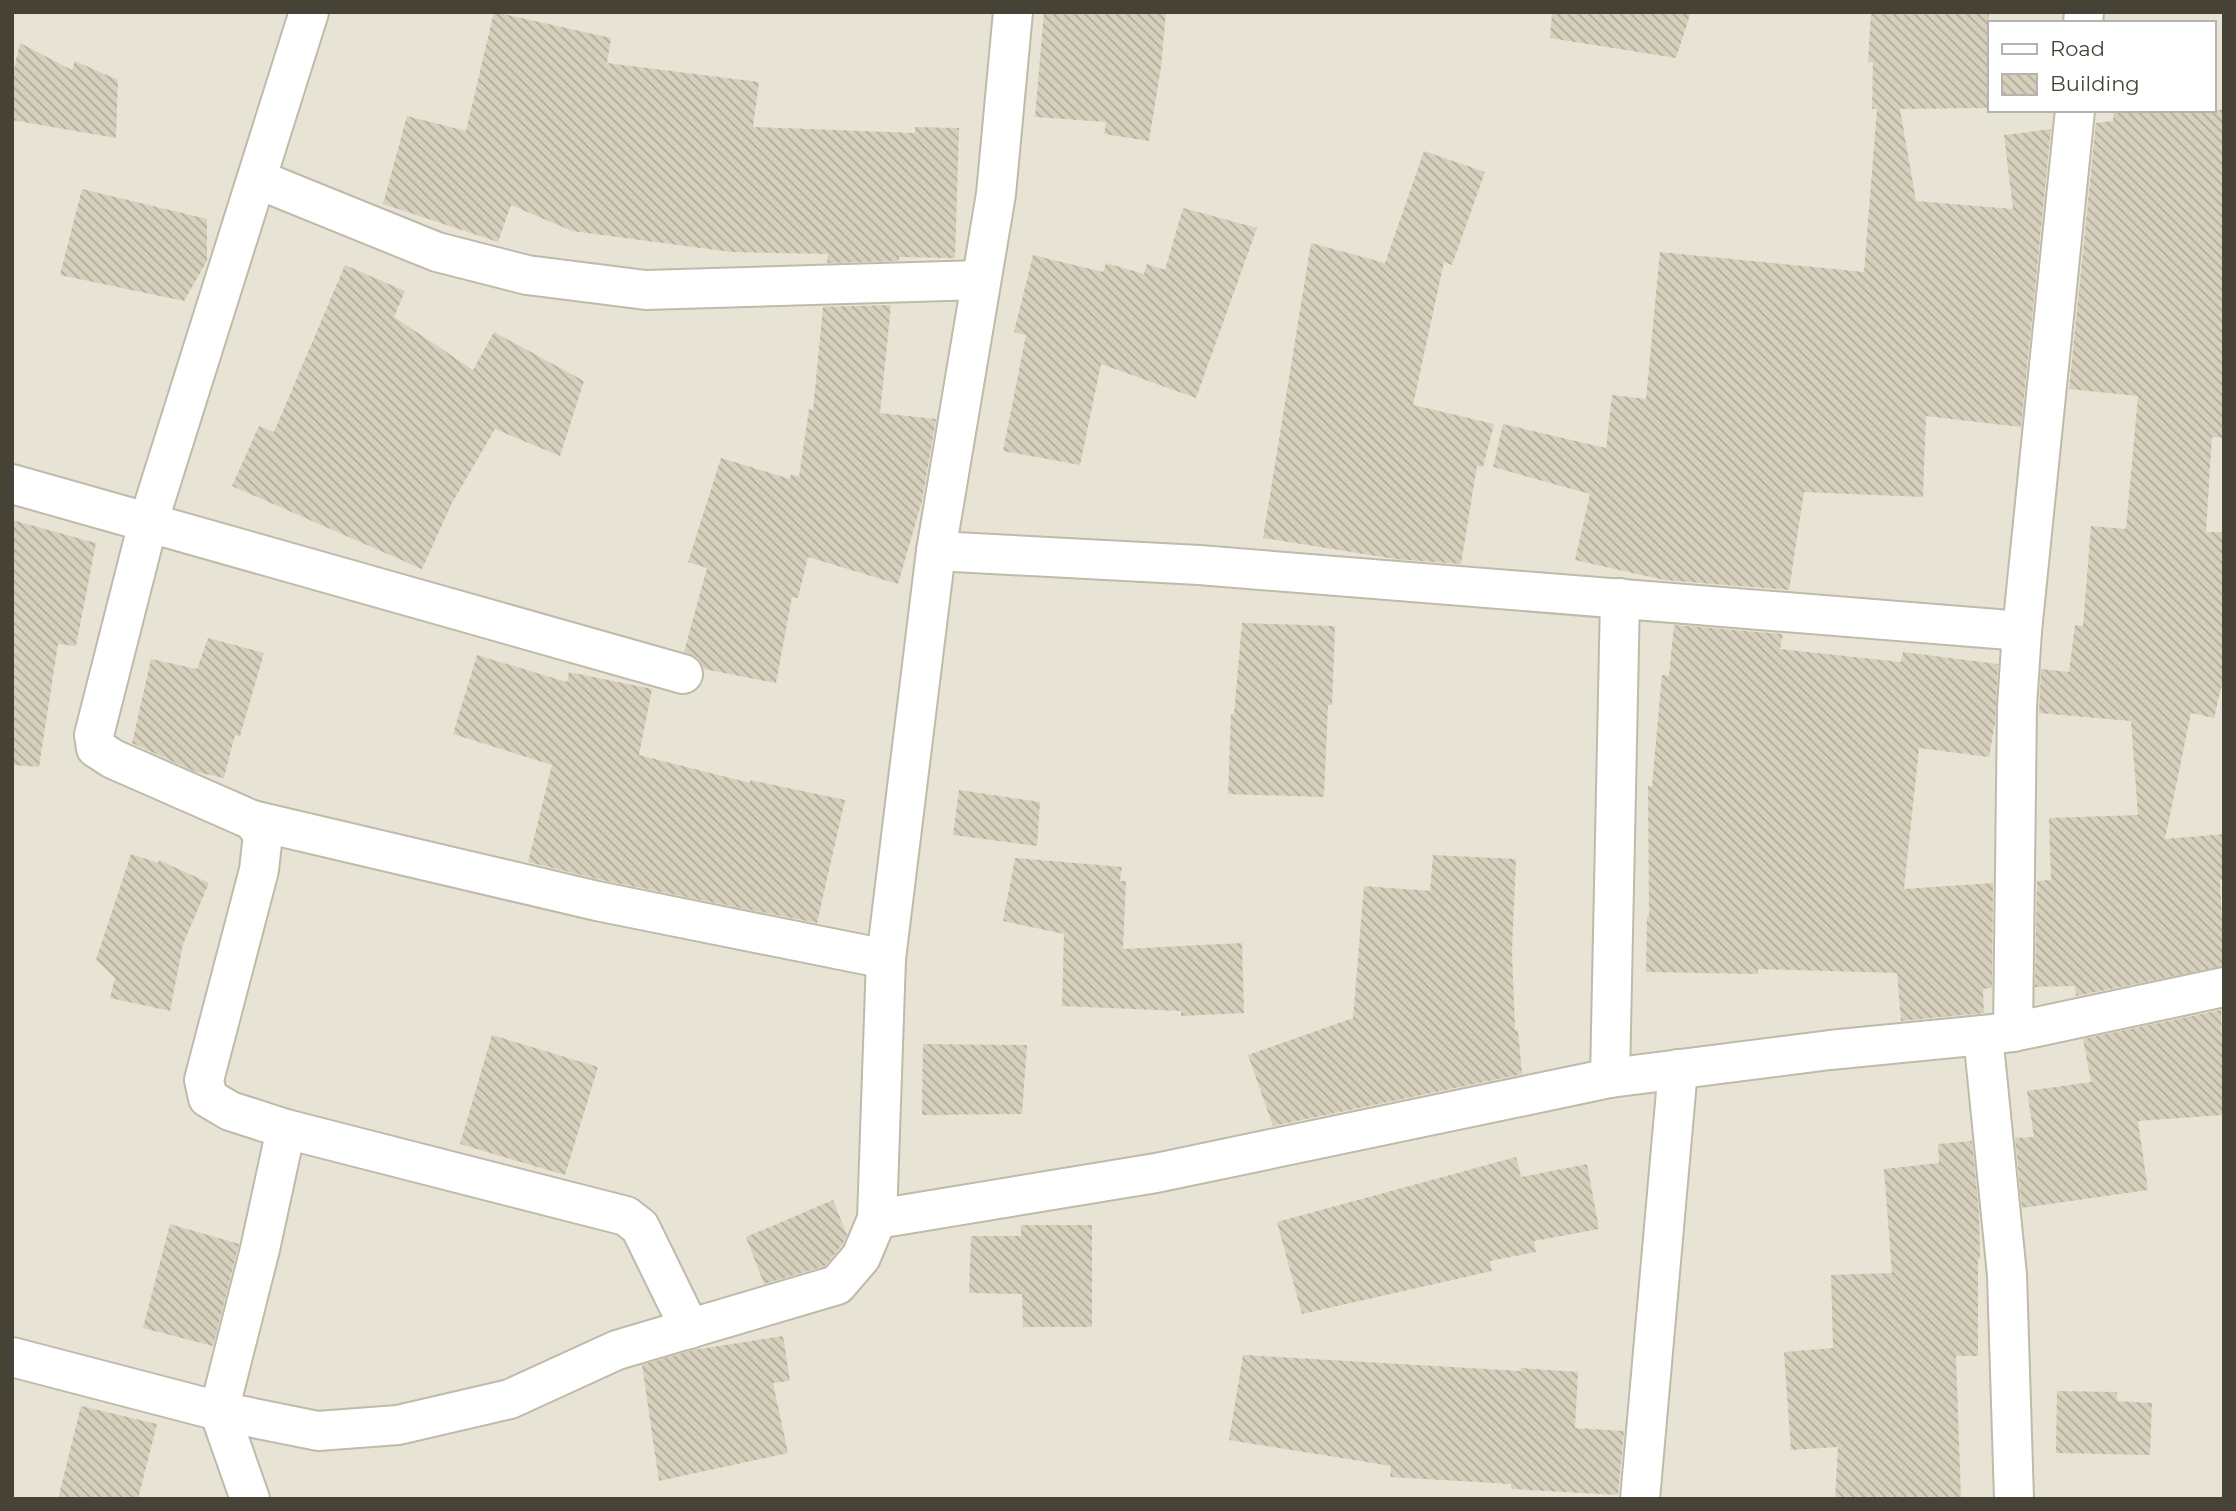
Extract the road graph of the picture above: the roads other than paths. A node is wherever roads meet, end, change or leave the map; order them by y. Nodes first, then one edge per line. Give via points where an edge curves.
1 (309, 12) edge
2 (1013, 12) edge
3 (2074, 112) edge
4 (257, 179) junction
5 (981, 280) junction
6 (12, 484) edge
7 (148, 523) junction
8 (936, 551) junction
9 (1620, 598) junction
10 (2022, 631) junction
11 (683, 674) dead end
12 (252, 820) junction
13 (886, 960) junction
14 (2224, 987) edge
15 (1998, 1034) junction
16 (1678, 1069) junction
17 (1610, 1078) junction
18 (286, 1129) junction
19 (877, 1219) junction
20 (690, 1329) junction
21 (15, 1367) edge
22 (219, 1411) junction
23 (250, 1499) edge
24 (1640, 1499) edge
25 (2014, 1499) edge

1 - 4 street
2 - 5 street via 996,194
3 - 10 street
4 - 5 street via 437,252 527,275 646,290
4 - 7 street
5 - 8 street
6 - 7 street
7 - 11 street
7 - 12 street via 94,735 96,748
8 - 9 street via 1199,565
8 - 13 street
9 - 10 street
9 - 17 street
10 - 15 street
12 - 13 street via 597,901
12 - 18 street via 263,834 259,870 204,1080 208,1098 230,1111
13 - 19 street
14 - 15 street
15 - 16 street
15 - 25 street
16 - 17 street
16 - 24 street
17 - 19 street via 1156,1173
18 - 20 street via 626,1216 640,1227
18 - 22 street
19 - 20 street via 861,1257 837,1285
20 - 22 street via 617,1350 510,1399 398,1425 318,1431
21 - 22 street
22 - 23 street

